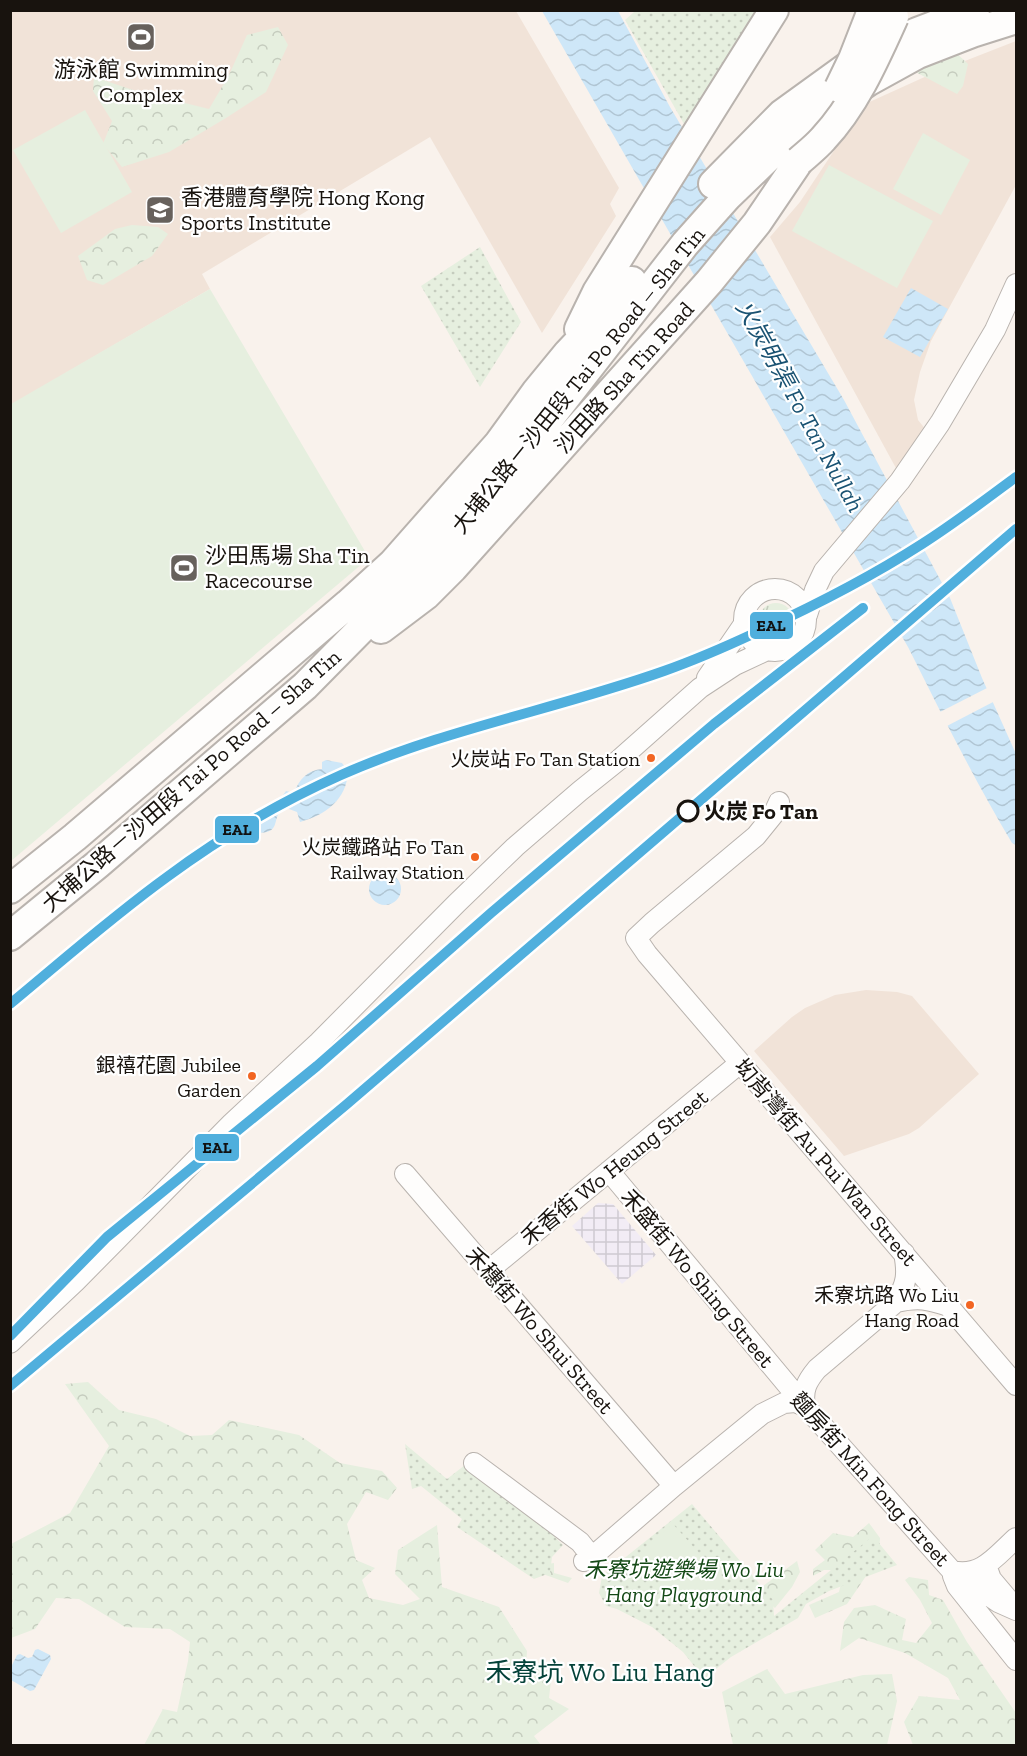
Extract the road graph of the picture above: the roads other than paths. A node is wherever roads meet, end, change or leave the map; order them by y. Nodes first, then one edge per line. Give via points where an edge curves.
1 (774, 10) edge
2 (975, 10) edge
3 (884, 13) edge
4 (1017, 19) edge
5 (722, 188) junction
6 (669, 249) junction
7 (1017, 284) edge
8 (568, 353) junction
9 (830, 563) junction
10 (779, 588) junction
11 (807, 615) junction
12 (744, 624) junction
13 (767, 650) junction
14 (305, 686) junction
15 (700, 688) junction
16 (779, 802) dead end
17 (10, 889) edge
18 (10, 936) edge
19 (740, 1063) junction
20 (609, 1171) junction
21 (405, 1174) dead end
22 (904, 1253) junction
23 (489, 1271) junction
24 (897, 1302) junction
25 (950, 1306) junction
26 (10, 1343) edge
27 (787, 1384) joint
28 (1017, 1385) edge
29 (805, 1406) junction
30 (474, 1463) dead end
31 (674, 1486) junction
32 (1017, 1538) edge
33 (986, 1564) junction
34 (951, 1571) junction
35 (1017, 1609) edge
36 (1017, 1660) edge

1 - 8 highway via 597,292
2 - 5 highway, 大埔公路－沙田段 Tai Po Road – Sha Tin via 858,59 782,114
3 - 14 highway, 沙田路 Sha Tin Road, bridge via 853,58 799,161 758,222 699,293 433,588
4 - 5 highway, 大埔公路－沙田段 Tai Po Road – Sha Tin via 918,54 869,81
5 - 6 highway, 大埔公路－沙田段 Tai Po Road – Sha Tin
6 - 8 highway, 大埔公路－沙田段 Tai Po Road – Sha Tin
6 - 14 highway, 大埔公路－沙田段 Tai Po Road – Sha Tin via 507,473 466,522
7 - 9 street via 960,392 900,481
8 - 17 highway, 大埔公路－沙田段 Tai Po Road – Sha Tin via 499,443 393,563 84,830
9 - 10 street via 798,584
9 - 11 street via 820,578
10 - 11 street via 797,597
10 - 12 street via 753,597
11 - 13 street via 807,625 797,643 778,651
12 - 13 street via 752,640
12 - 15 street
13 - 15 street
14 - 18 highway, 大埔公路－沙田段 Tai Po Road – Sha Tin
15 - 26 street via 515,847
16 - 19 street, 㘭背灣街 Au Pui Wan Street via 756,836 636,938
19 - 20 street, 禾香街 Wo Heung Street
19 - 22 street, 㘭背灣街 Au Pui Wan Street
20 - 23 street, 禾香街 Wo Heung Street
20 - 27 street, 禾盛街 Wo Shing Street
21 - 23 street, 禾穗街 Wo Shui Street
22 - 24 street via 908,1271
22 - 25 street, 㘭背灣街 Au Pui Wan Street
23 - 31 street, 禾穗街 Wo Shui Street
24 - 25 street via 921,1298
24 - 29 street via 817,1369 804,1389
25 - 28 street, 㘭背灣街 Au Pui Wan Street
27 - 29 street, 麵房街 Min Fong Street
29 - 31 street via 784,1403 762,1414
29 - 34 street, 麵房街 Min Fong Street
30 - 31 street via 580,1542 588,1559
32 - 33 street, 麵房街 Min Fong Street
33 - 34 street, 麵房街 Min Fong Street via 964,1574
33 - 35 street via 991,1579
34 - 35 street via 998,1602
34 - 36 street via 957,1586

